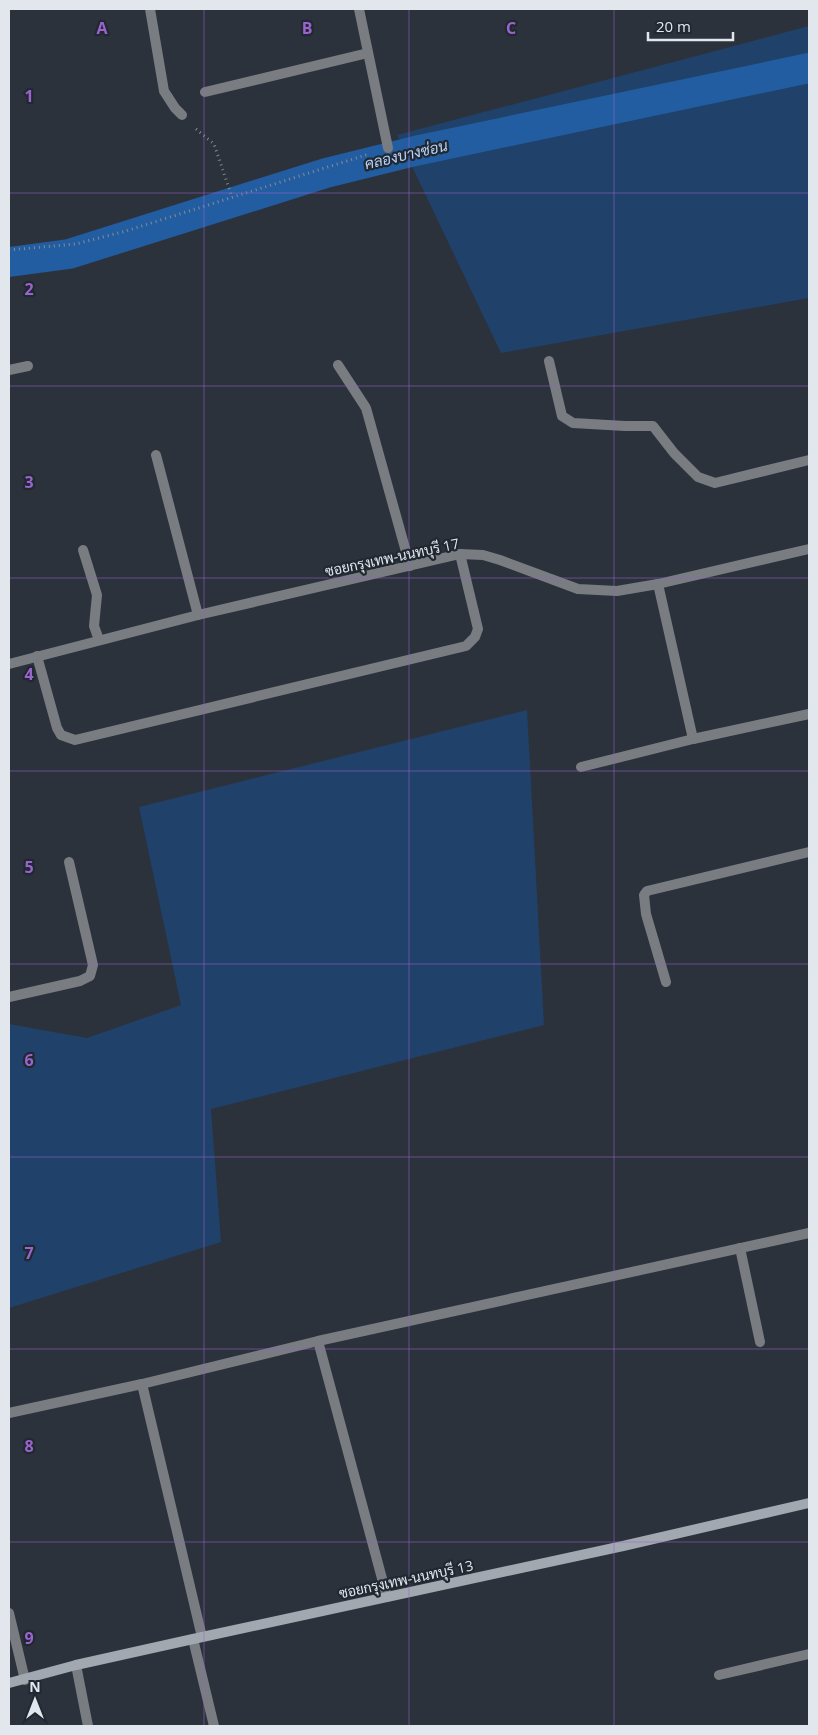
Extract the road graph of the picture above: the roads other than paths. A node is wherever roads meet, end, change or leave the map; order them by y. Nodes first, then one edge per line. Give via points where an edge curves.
1 (150, 9) edge
2 (359, 9) edge
3 (368, 53) junction
4 (205, 92) dead end
5 (182, 115) road end
6 (388, 148) road end
7 (549, 361) dead end
8 (338, 365) dead end
9 (28, 366) dead end
10 (9, 370) edge
11 (156, 455) dead end
12 (809, 460) edge
13 (809, 549) edge
14 (83, 550) dead end
15 (460, 554) junction
16 (410, 566) junction
17 (658, 584) junction
18 (198, 615) junction
19 (99, 640) junction
20 (36, 656) junction
21 (9, 664) edge
22 (809, 714) edge
23 (693, 739) junction
24 (581, 767) dead end
25 (809, 852) edge
26 (69, 862) dead end
27 (666, 982) dead end
28 (9, 997) edge
29 (809, 1233) edge
30 (740, 1248) junction
31 (318, 1341) junction
32 (760, 1342) dead end
33 (142, 1384) junction
34 (9, 1413) edge
35 (809, 1503) edge
36 (387, 1597) junction
37 (9, 1614) edge
38 (198, 1638) junction
39 (809, 1654) edge
40 (76, 1666) junction
41 (719, 1675) dead end
42 (25, 1680) junction
43 (9, 1684) edge
44 (88, 1726) edge
45 (214, 1726) edge

1 - 5 street via 164,91
2 - 3 street
3 - 4 street
3 - 6 street
7 - 12 street via 562,416 572,423 653,426 698,476 715,483
8 - 16 street via 366,408
9 - 10 street
11 - 18 street
13 - 17 street, ซอยกรุงเทพ-นนทบุรี 17
14 - 19 street via 97,595 94,626
15 - 16 street, ซอยกรุงเทพ-นนทบุรี 17
15 - 17 street, ซอยกรุงเทพ-นนทบุรี 17 via 500,560 578,589 617,591
15 - 20 street via 478,628 475,638 466,646 75,740 61,735 57,728
16 - 18 street, ซอยกรุงเทพ-นนทบุรี 17
17 - 23 street
18 - 19 street, ซอยกรุงเทพ-นนทบุรี 17
19 - 20 street, ซอยกรุงเทพ-นนทบุรี 17
20 - 21 street, ซอยกรุงเทพ-นนทบุรี 17
22 - 23 street
23 - 24 street
25 - 27 street via 647,891 644,895 646,914
26 - 28 street via 93,965 90,976
29 - 30 street
30 - 31 street
30 - 32 street
31 - 33 street
31 - 36 street
33 - 34 street
33 - 38 street
35 - 36 street, ซอยกรุงเทพ-นนทบุรี 13
36 - 38 street, ซอยกรุงเทพ-นนทบุรี 13
37 - 42 street
38 - 40 street, ซอยกรุงเทพ-นนทบุรี 13
38 - 45 street
39 - 41 street
40 - 42 street, ซอยกรุงเทพ-นนทบุรี 13
40 - 44 street
42 - 43 street, ซอยกรุงเทพ-นนทบุรี 13

